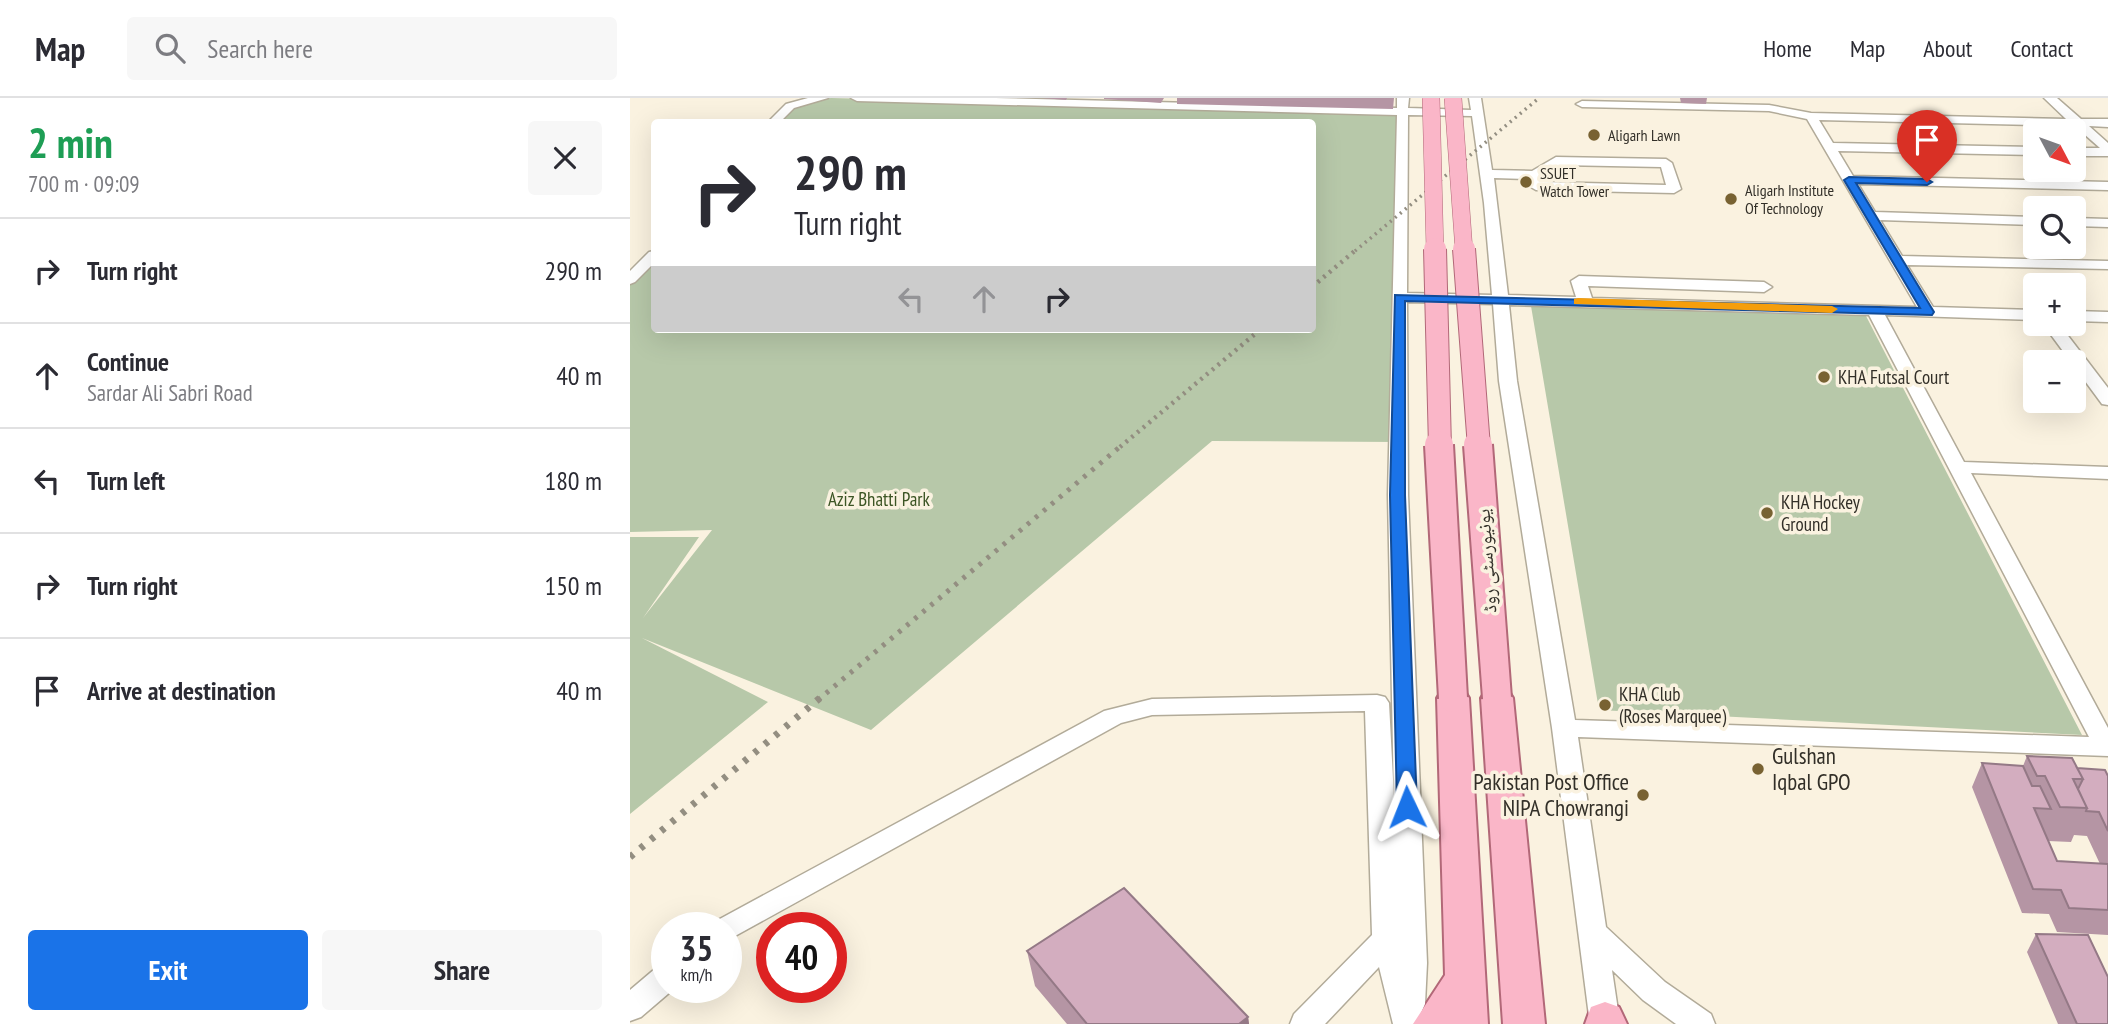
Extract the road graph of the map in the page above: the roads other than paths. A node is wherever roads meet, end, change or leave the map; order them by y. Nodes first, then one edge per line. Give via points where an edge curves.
1 (822, 98) edge
2 (857, 98) edge
3 (1431, 98) edge
4 (1453, 98) edge
5 (2050, 98) edge
6 (797, 101) edge
7 (1165, 102) edge
8 (1766, 103) edge
9 (1583, 104) dead end
10 (1402, 105) edge
11 (1476, 105) edge
12 (1282, 109) junction
13 (1811, 116) junction
14 (777, 119) edge
15 (788, 119) edge
16 (1277, 119) edge
17 (2074, 119) edge
18 (2023, 121) edge
19 (2086, 122) edge
20 (2108, 123) edge
21 (2086, 130) edge
22 (1830, 147) junction
23 (2023, 151) edge
24 (2108, 151) edge
25 (2086, 152) edge
26 (1487, 174) junction
27 (1535, 174) junction
28 (1849, 180) junction
29 (2108, 186) edge
30 (1871, 216) junction
31 (2023, 221) edge
32 (2086, 222) edge
33 (2108, 223) edge
34 (651, 241) edge
35 (651, 258) edge
36 (1897, 260) junction
37 (630, 261) edge
38 (2108, 265) edge
39 (630, 279) edge
40 (1764, 286) dead end
41 (1399, 297) junction
42 (1500, 299) junction
43 (1586, 302) junction
44 (1875, 311) junction
45 (1928, 312) junction
46 (2023, 315) edge
47 (2086, 316) edge
48 (2108, 317) edge
49 (2060, 336) edge
50 (2108, 400) edge
51 (1958, 467) junction
52 (2108, 473) edge
53 (1377, 702) junction
54 (1404, 703) junction
55 (1564, 728) junction
56 (2107, 747) edge
57 (742, 920) edge
58 (1594, 934) junction
59 (1387, 939) junction
60 (1465, 979) junction
61 (651, 990) edge
62 (630, 1008) edge
63 (1605, 1023) edge
64 (1305, 1024) edge
65 (1409, 1024) edge
66 (1434, 1024) edge
67 (1467, 1024) edge
68 (1524, 1024) edge
69 (1700, 1024) edge

1 - 6 street
2 - 7 street
3 - 60 main road, یونیورسٹی روڈ, bridge via 1440,467
4 - 68 main road, یونیورسٹی روڈ, bridge
5 - 17 street
6 - 14 street
6 - 15 street via 800,107
7 - 12 street
8 - 9 street
8 - 13 street
10 - 11 street
10 - 12 street
10 - 41 street
11 - 26 street
12 - 16 street
13 - 18 street
13 - 22 street
19 - 20 street
21 - 24 street
22 - 23 street
22 - 28 street
24 - 25 street
26 - 27 street
26 - 42 street
27 - 27 street via 1536,186 1674,189 1666,163 1556,161
28 - 29 street
28 - 30 street
30 - 31 street
30 - 36 street
32 - 33 street
34 - 37 street
35 - 39 street
36 - 38 street
36 - 45 street
40 - 43 street via 1579,281
41 - 42 street
41 - 54 street
42 - 43 street
42 - 55 street via 1508,381
43 - 44 street
44 - 45 street
44 - 51 street
45 - 46 street
47 - 48 street
49 - 50 street
51 - 52 street
51 - 56 street
53 - 54 street
53 - 57 street via 1152,708 1113,717
53 - 59 street
54 - 65 street via 1412,963
55 - 56 street
55 - 58 street
58 - 63 street
58 - 69 street via 1654,991
59 - 64 street
59 - 65 street
60 - 66 main road
60 - 67 main road, یونیورسٹی روڈ
61 - 62 street

